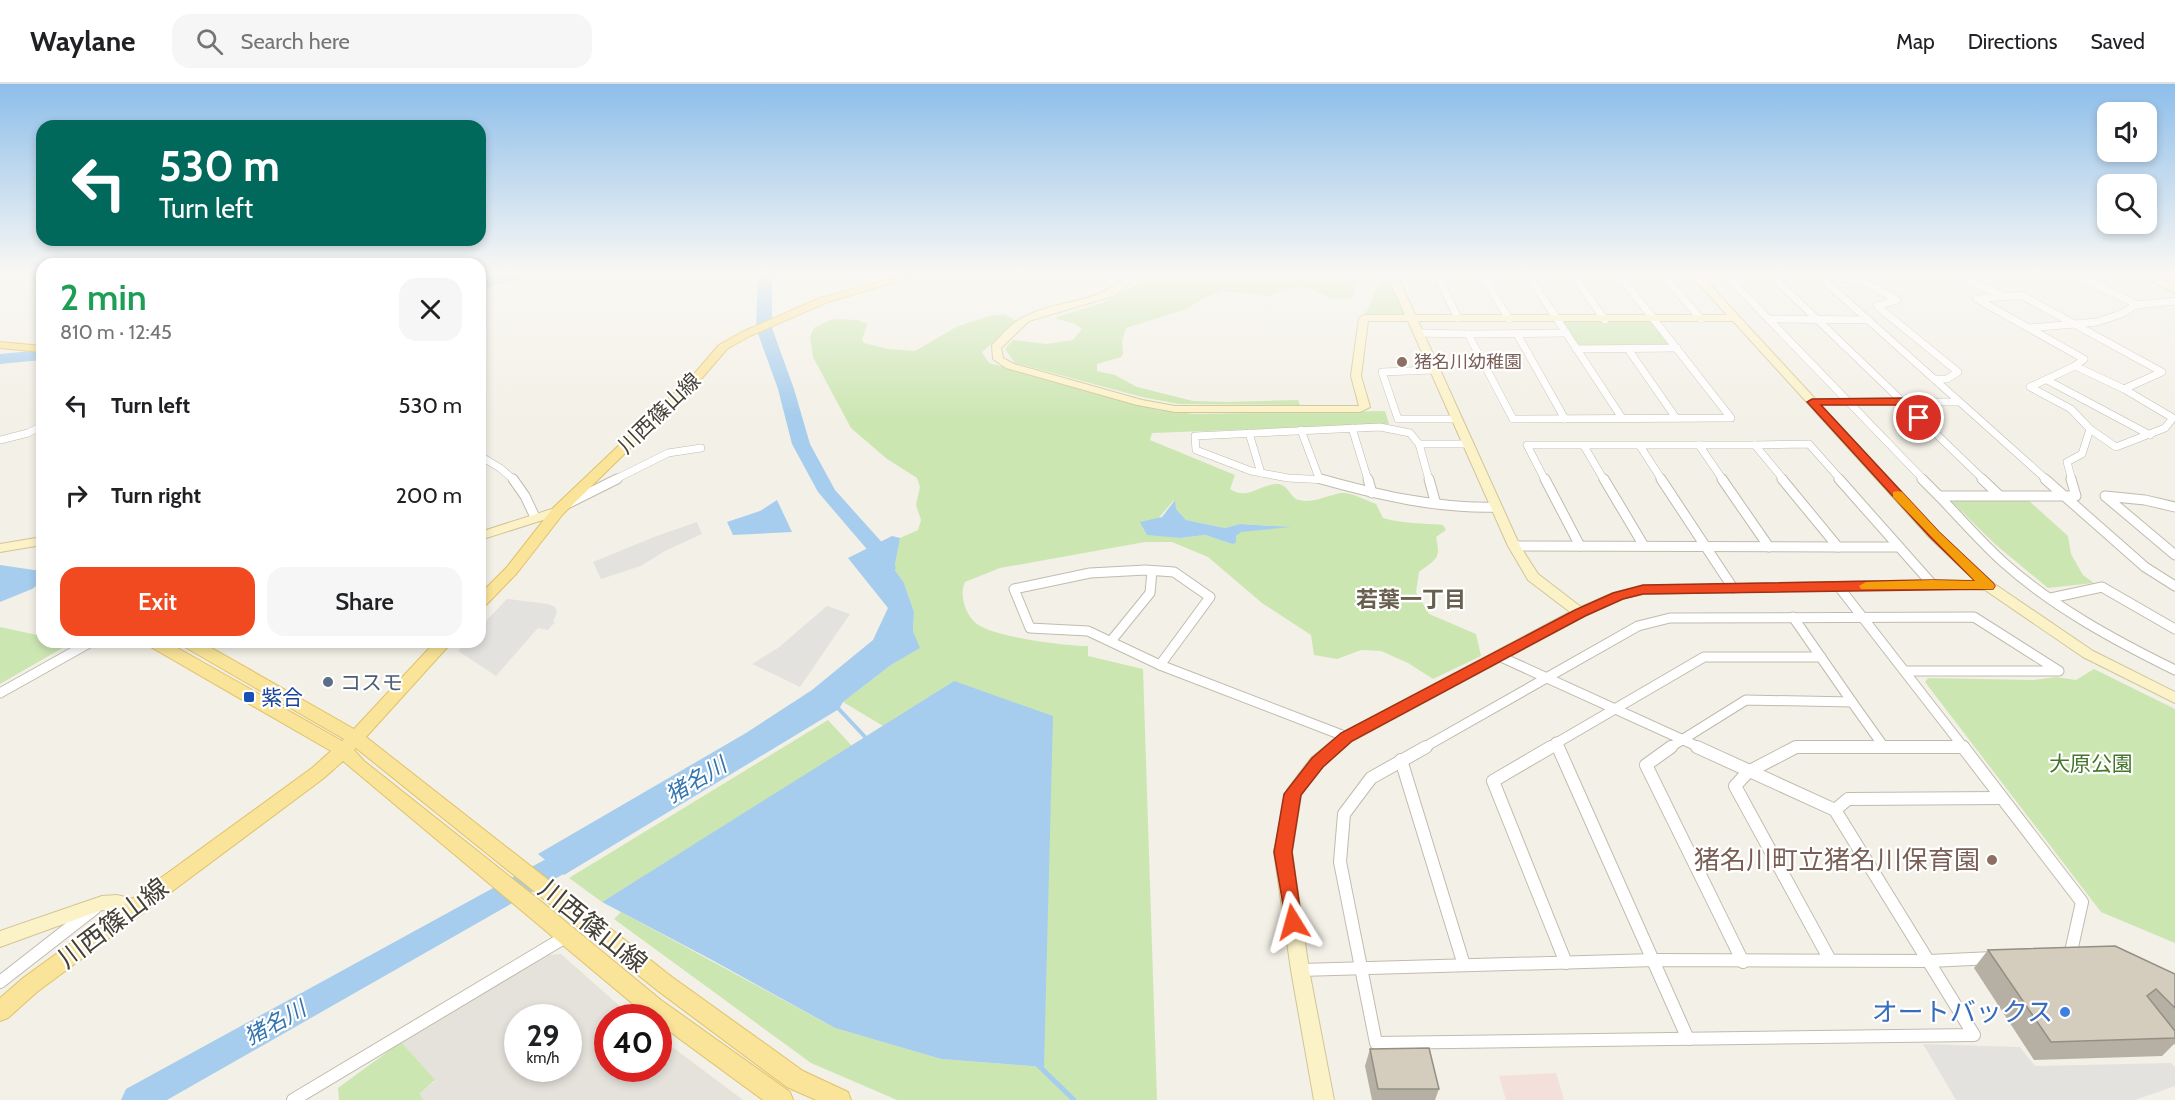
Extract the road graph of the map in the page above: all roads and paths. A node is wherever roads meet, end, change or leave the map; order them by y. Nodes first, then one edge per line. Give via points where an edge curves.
1 (771, 322) edge
2 (1023, 322) edge
3 (1363, 322) edge
4 (1414, 322) edge
5 (1558, 322) edge
6 (1657, 322) edge
7 (1739, 322) edge
8 (1773, 322) edge
9 (1820, 322) edge
10 (1872, 322) edge
11 (1897, 322) edge
12 (2018, 322) edge
13 (2073, 322) edge
14 (2093, 322) edge
15 (2076, 324) junction
16 (2028, 328) junction
17 (1418, 333) junction
18 (1566, 333) junction
19 (1468, 334) junction
20 (1517, 334) junction
21 (0, 340) edge
22 (0, 345) edge
23 (36, 345) edge
24 (36, 346) edge
25 (1677, 348) junction
26 (1576, 349) junction
27 (1628, 349) junction
28 (2075, 366) junction
29 (1434, 370) junction
30 (1934, 379) junction
31 (2048, 380) junction
32 (2124, 389) junction
33 (1812, 402) junction
34 (1849, 402) junction
35 (1902, 402) junction
36 (1958, 402) junction
37 (1566, 418) junction
38 (1622, 418) junction
39 (1676, 418) junction
40 (1456, 419) junction
41 (36, 426) edge
42 (1352, 428) junction
43 (36, 429) edge
44 (2090, 429) junction
45 (1302, 430) junction
46 (32, 431) junction
47 (1249, 433) junction
48 (2150, 435) junction
49 (0, 440) edge
50 (1419, 444) junction
51 (1467, 444) junction
52 (1755, 445) junction
53 (1584, 446) junction
54 (1640, 446) junction
55 (1699, 446) junction
56 (701, 448) dead end
57 (486, 460) edge
58 (1261, 473) junction
59 (1319, 478) junction
60 (1372, 493) junction
61 (1999, 495) junction
62 (1939, 496) junction
63 (2065, 496) junction
64 (1435, 501) junction
65 (1497, 507) junction
66 (2175, 507) edge
67 (560, 508) junction
68 (535, 517) junction
69 (486, 534) edge
70 (36, 542) edge
71 (1514, 546) junction
72 (1580, 546) junction
73 (1644, 546) junction
74 (1708, 547) junction
75 (1769, 547) junction
76 (1899, 547) junction
77 (0, 548) edge
78 (1838, 548) junction
79 (2175, 555) edge
80 (1152, 571) junction
81 (1932, 584) junction
82 (1988, 586) junction
83 (2175, 586) edge
84 (1839, 587) junction
85 (1733, 588) junction
86 (486, 597) edge
87 (2051, 598) junction
88 (1580, 613) junction
89 (1862, 616) junction
90 (1793, 617) junction
91 (2175, 629) edge
92 (1111, 641) junction
93 (81, 648) edge
94 (166, 648) edge
95 (198, 648) edge
96 (438, 648) edge
97 (1501, 657) junction
98 (1821, 657) junction
99 (1161, 665) junction
100 (2175, 670) edge
101 (1906, 671) junction
102 (1547, 678) junction
103 (0, 693) edge
104 (2175, 698) edge
105 (1852, 702) junction
106 (1612, 709) junction
107 (1347, 737) junction
108 (1681, 740) junction
109 (1556, 742) junction
110 (350, 744) junction
111 (1884, 747) junction
112 (1963, 747) junction
113 (1401, 760) junction
114 (1748, 772) junction
115 (2000, 798) junction
116 (1835, 810) junction
117 (102, 903) junction
118 (136, 906) junction
119 (567, 936) junction
120 (0, 939) edge
121 (2060, 956) edge
122 (2000, 958) edge
123 (1654, 960) junction
124 (1830, 960) junction
125 (1929, 961) junction
126 (1743, 962) junction
127 (1566, 963) junction
128 (1464, 965) junction
129 (1361, 969) junction
130 (1300, 970) junction
131 (0, 982) edge
132 (0, 1011) edge
133 (1688, 1039) junction
134 (293, 1100) edge
135 (782, 1100) edge
136 (840, 1100) edge
137 (1324, 1100) edge

1 - 67 main road, 川西篠山線 via 723,347 698,376
2 - 3 street via 996,348 998,359 1021,369 1174,409 1365,407 1356,376
4 - 17 street
5 - 18 street
6 - 25 street
7 - 33 street
8 - 34 street
9 - 35 street
10 - 30 street
11 - 30 street via 1958,372 1947,379
12 - 16 street
13 - 15 street
14 - 15 street
15 - 16 street
15 - 32 street via 2162,372
16 - 28 street via 2084,359
17 - 19 street
17 - 29 street
18 - 20 street
18 - 26 street
19 - 20 street
19 - 37 street via 1513,419
20 - 37 street
21 - 23 main road
22 - 24 main road
25 - 27 street
25 - 39 street via 1731,418
26 - 27 street
26 - 38 street
27 - 39 street
28 - 31 street
28 - 32 street
29 - 40 street
29 - 40 street via 1382,372 1398,419
30 - 36 street
31 - 44 street via 2030,387 2072,407
31 - 48 street
32 - 48 street via 2173,418 2165,428
33 - 34 street
33 - 82 street via 1934,535
34 - 35 street
34 - 62 street
35 - 36 street
35 - 61 street
36 - 63 street
37 - 38 street
38 - 39 street
40 - 51 street
41 - 46 street
42 - 45 street
42 - 50 street via 1380,427 1406,432
42 - 60 street
43 - 46 street
44 - 48 street via 2116,447
44 - 63 street via 2082,454 2067,462 2076,496
45 - 47 street
45 - 59 street
46 - 49 street
47 - 58 street
47 - 58 street via 1195,436 1196,450
50 - 51 street
50 - 64 street
51 - 65 street
52 - 55 street
52 - 76 street via 1809,444
52 - 78 street
53 - 54 street
53 - 72 street via 1527,445
53 - 73 street
54 - 55 street
54 - 74 street
55 - 75 street
56 - 67 street via 668,453
57 - 68 street via 514,478
58 - 59 street
59 - 60 street
60 - 64 street
61 - 62 street
61 - 63 street
62 - 87 street via 2004,563
63 - 83 street via 2145,567
64 - 65 street via 1465,508
65 - 71 street
66 - 79 street via 2105,496
67 - 68 street
67 - 86 main road, 川西篠山線
68 - 69 street
70 - 77 street
71 - 72 street
71 - 88 street via 1533,577
72 - 73 street
73 - 74 street
74 - 75 street
74 - 85 street
75 - 78 street
76 - 78 street
76 - 81 street
80 - 92 street via 1150,592
80 - 92 street via 1089,573 1014,589 1030,628 1088,631
80 - 99 street via 1174,572 1210,597
81 - 82 street
81 - 84 street
82 - 104 street via 2088,654
84 - 85 street
84 - 89 street
85 - 88 street via 1643,590
87 - 91 street via 2102,587
87 - 100 street via 2106,636
88 - 97 street
89 - 90 street
89 - 101 street
89 - 101 street via 1974,616 2060,671
90 - 98 street
90 - 102 street via 1670,618 1638,626
92 - 99 street
93 - 103 street
94 - 110 main road
95 - 110 main road
96 - 110 main road, 川西篠山線
97 - 102 street
97 - 107 street
98 - 105 street
98 - 106 street via 1704,657
99 - 107 street
101 - 112 street
102 - 106 street
102 - 113 street
105 - 108 street via 1746,700
105 - 111 street
106 - 108 street
106 - 109 street
107 - 130 street via 1317,762 1293,794 1286,823 1283,852
108 - 114 street
108 - 126 street via 1646,765
109 - 123 street
109 - 127 street via 1493,781
110 - 118 main road, 川西篠山線 via 318,773
110 - 119 main road, 川西篠山線 via 358,766
110 - 136 main road, 川西篠山線 via 501,852 665,984 795,1079
111 - 112 street
111 - 114 street via 1796,747
112 - 115 street
113 - 128 street
113 - 129 street via 1371,778 1344,814 1340,862
114 - 116 street
114 - 124 street via 1735,786
115 - 116 street via 1848,800
115 - 121 street via 2082,902 2071,956
116 - 125 street
117 - 118 street
117 - 120 street
117 - 131 street
118 - 132 main road, 川西篠山線
119 - 134 street
119 - 135 main road, 川西篠山線 via 653,1007
122 - 125 street
123 - 126 street
123 - 127 street
123 - 133 street
124 - 125 street
124 - 126 street
125 - 133 street via 1974,1035
127 - 128 street
128 - 129 street
129 - 130 street
129 - 133 street via 1376,1043
130 - 137 street

